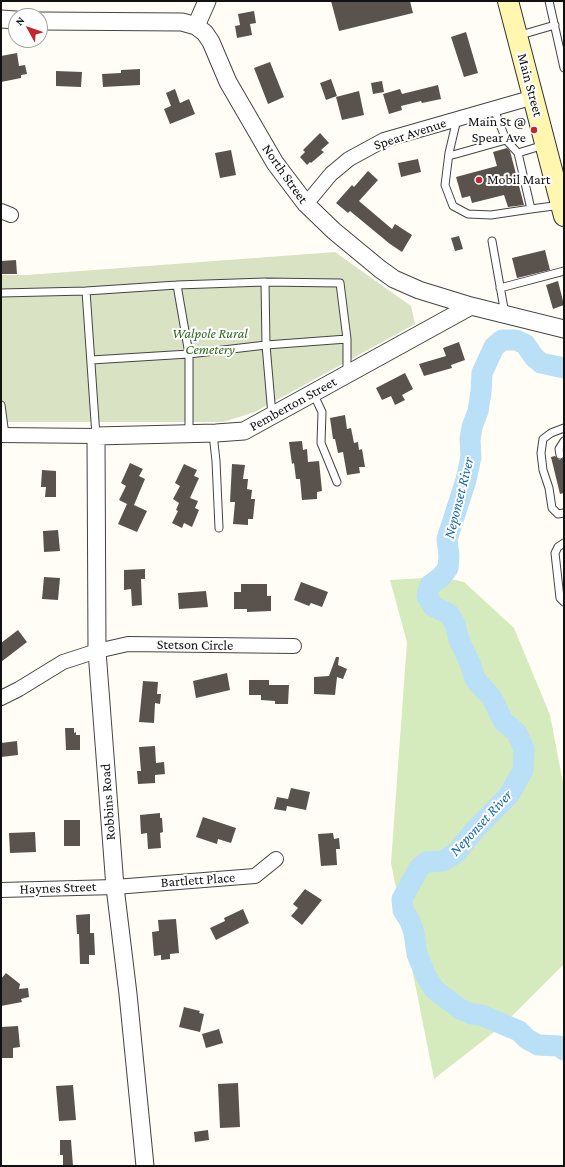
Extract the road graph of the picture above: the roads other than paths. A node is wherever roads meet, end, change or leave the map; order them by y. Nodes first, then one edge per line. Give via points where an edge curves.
1 (207, 1) edge
2 (508, 1) edge
3 (549, 1) edge
4 (48, 21) edge
5 (555, 25) junction
6 (196, 26) junction
7 (517, 36) junction
8 (564, 68) edge
9 (534, 97) junction
10 (494, 108) junction
11 (457, 119) junction
12 (506, 140) junction
13 (546, 145) junction
14 (518, 153) junction
15 (449, 156) junction
16 (306, 204) junction
17 (531, 209) junction
18 (563, 210) edge
19 (492, 241) dead end
20 (564, 271) edge
21 (265, 282) junction
22 (177, 285) junction
23 (500, 288) junction
24 (86, 291) junction
25 (1, 293) edge
26 (471, 306) junction
27 (505, 314) junction
28 (564, 329) edge
29 (347, 339) junction
30 (266, 345) junction
31 (189, 354) junction
32 (91, 360) junction
33 (347, 374) junction
34 (312, 393) junction
35 (1, 406) edge
36 (272, 416) junction
37 (564, 428) edge
38 (213, 433) junction
39 (189, 434) junction
40 (3, 435) edge
41 (96, 436) junction
42 (564, 441) edge
43 (560, 455) dead end
44 (336, 482) dead end
45 (564, 513) edge
46 (219, 528) dead end
47 (564, 543) edge
48 (564, 602) edge
49 (294, 646) dead end
50 (97, 651) junction
51 (1, 698) edge
52 (276, 860) dead end
53 (115, 887) junction
54 (1, 890) edge
55 (145, 1166) edge

1 - 6 street
2 - 7 main road, Main Street
3 - 5 lane
4 - 6 street via 182,22
5 - 7 lane
5 - 8 lane
6 - 16 street, North Street via 211,42 228,82 275,163
7 - 9 main road, Main Street
9 - 10 street, Spear Avenue
9 - 13 main road, Main Street
10 - 11 street, Spear Avenue
10 - 12 lane
11 - 15 lane
11 - 16 street, Spear Avenue via 371,146 331,174
12 - 14 lane
12 - 15 lane
13 - 14 lane
13 - 18 main road, Main Street via 556,174
14 - 17 lane
15 - 17 lane via 445,185 453,206 468,214 491,215
16 - 26 street, North Street via 334,231 394,279 419,290
17 - 18 lane
19 - 23 lane
20 - 23 lane
21 - 22 lane
21 - 29 lane via 340,283
21 - 30 lane
22 - 24 lane
22 - 31 lane
23 - 27 lane
24 - 25 lane
24 - 32 lane
26 - 27 street, North Street
26 - 33 street, Pemberton Street
27 - 28 street, North Street
29 - 30 lane
29 - 33 lane
30 - 31 lane
30 - 36 lane
31 - 32 lane
31 - 39 lane
32 - 41 lane
33 - 34 street, Pemberton Street
34 - 36 street, Pemberton Street
34 - 44 lane via 322,412 321,444
35 - 40 lane
36 - 38 street, Pemberton Street via 244,431
37 - 45 lane via 551,433 543,440 542,453 543,470 552,508 558,514
38 - 39 street, Pemberton Street
38 - 46 lane
39 - 41 street, Pemberton Street
40 - 41 street, Pemberton Street
41 - 50 street, Robbins Road
42 - 43 lane via 559,449
47 - 48 lane via 555,553 560,598
49 - 50 street, Stetson Circle via 128,644
50 - 51 street, Stetson Circle via 62,662
50 - 53 street, Robbins Road
52 - 53 street, Bartlett Place via 255,876
53 - 54 street, Haynes Street
53 - 55 street, Robbins Road

